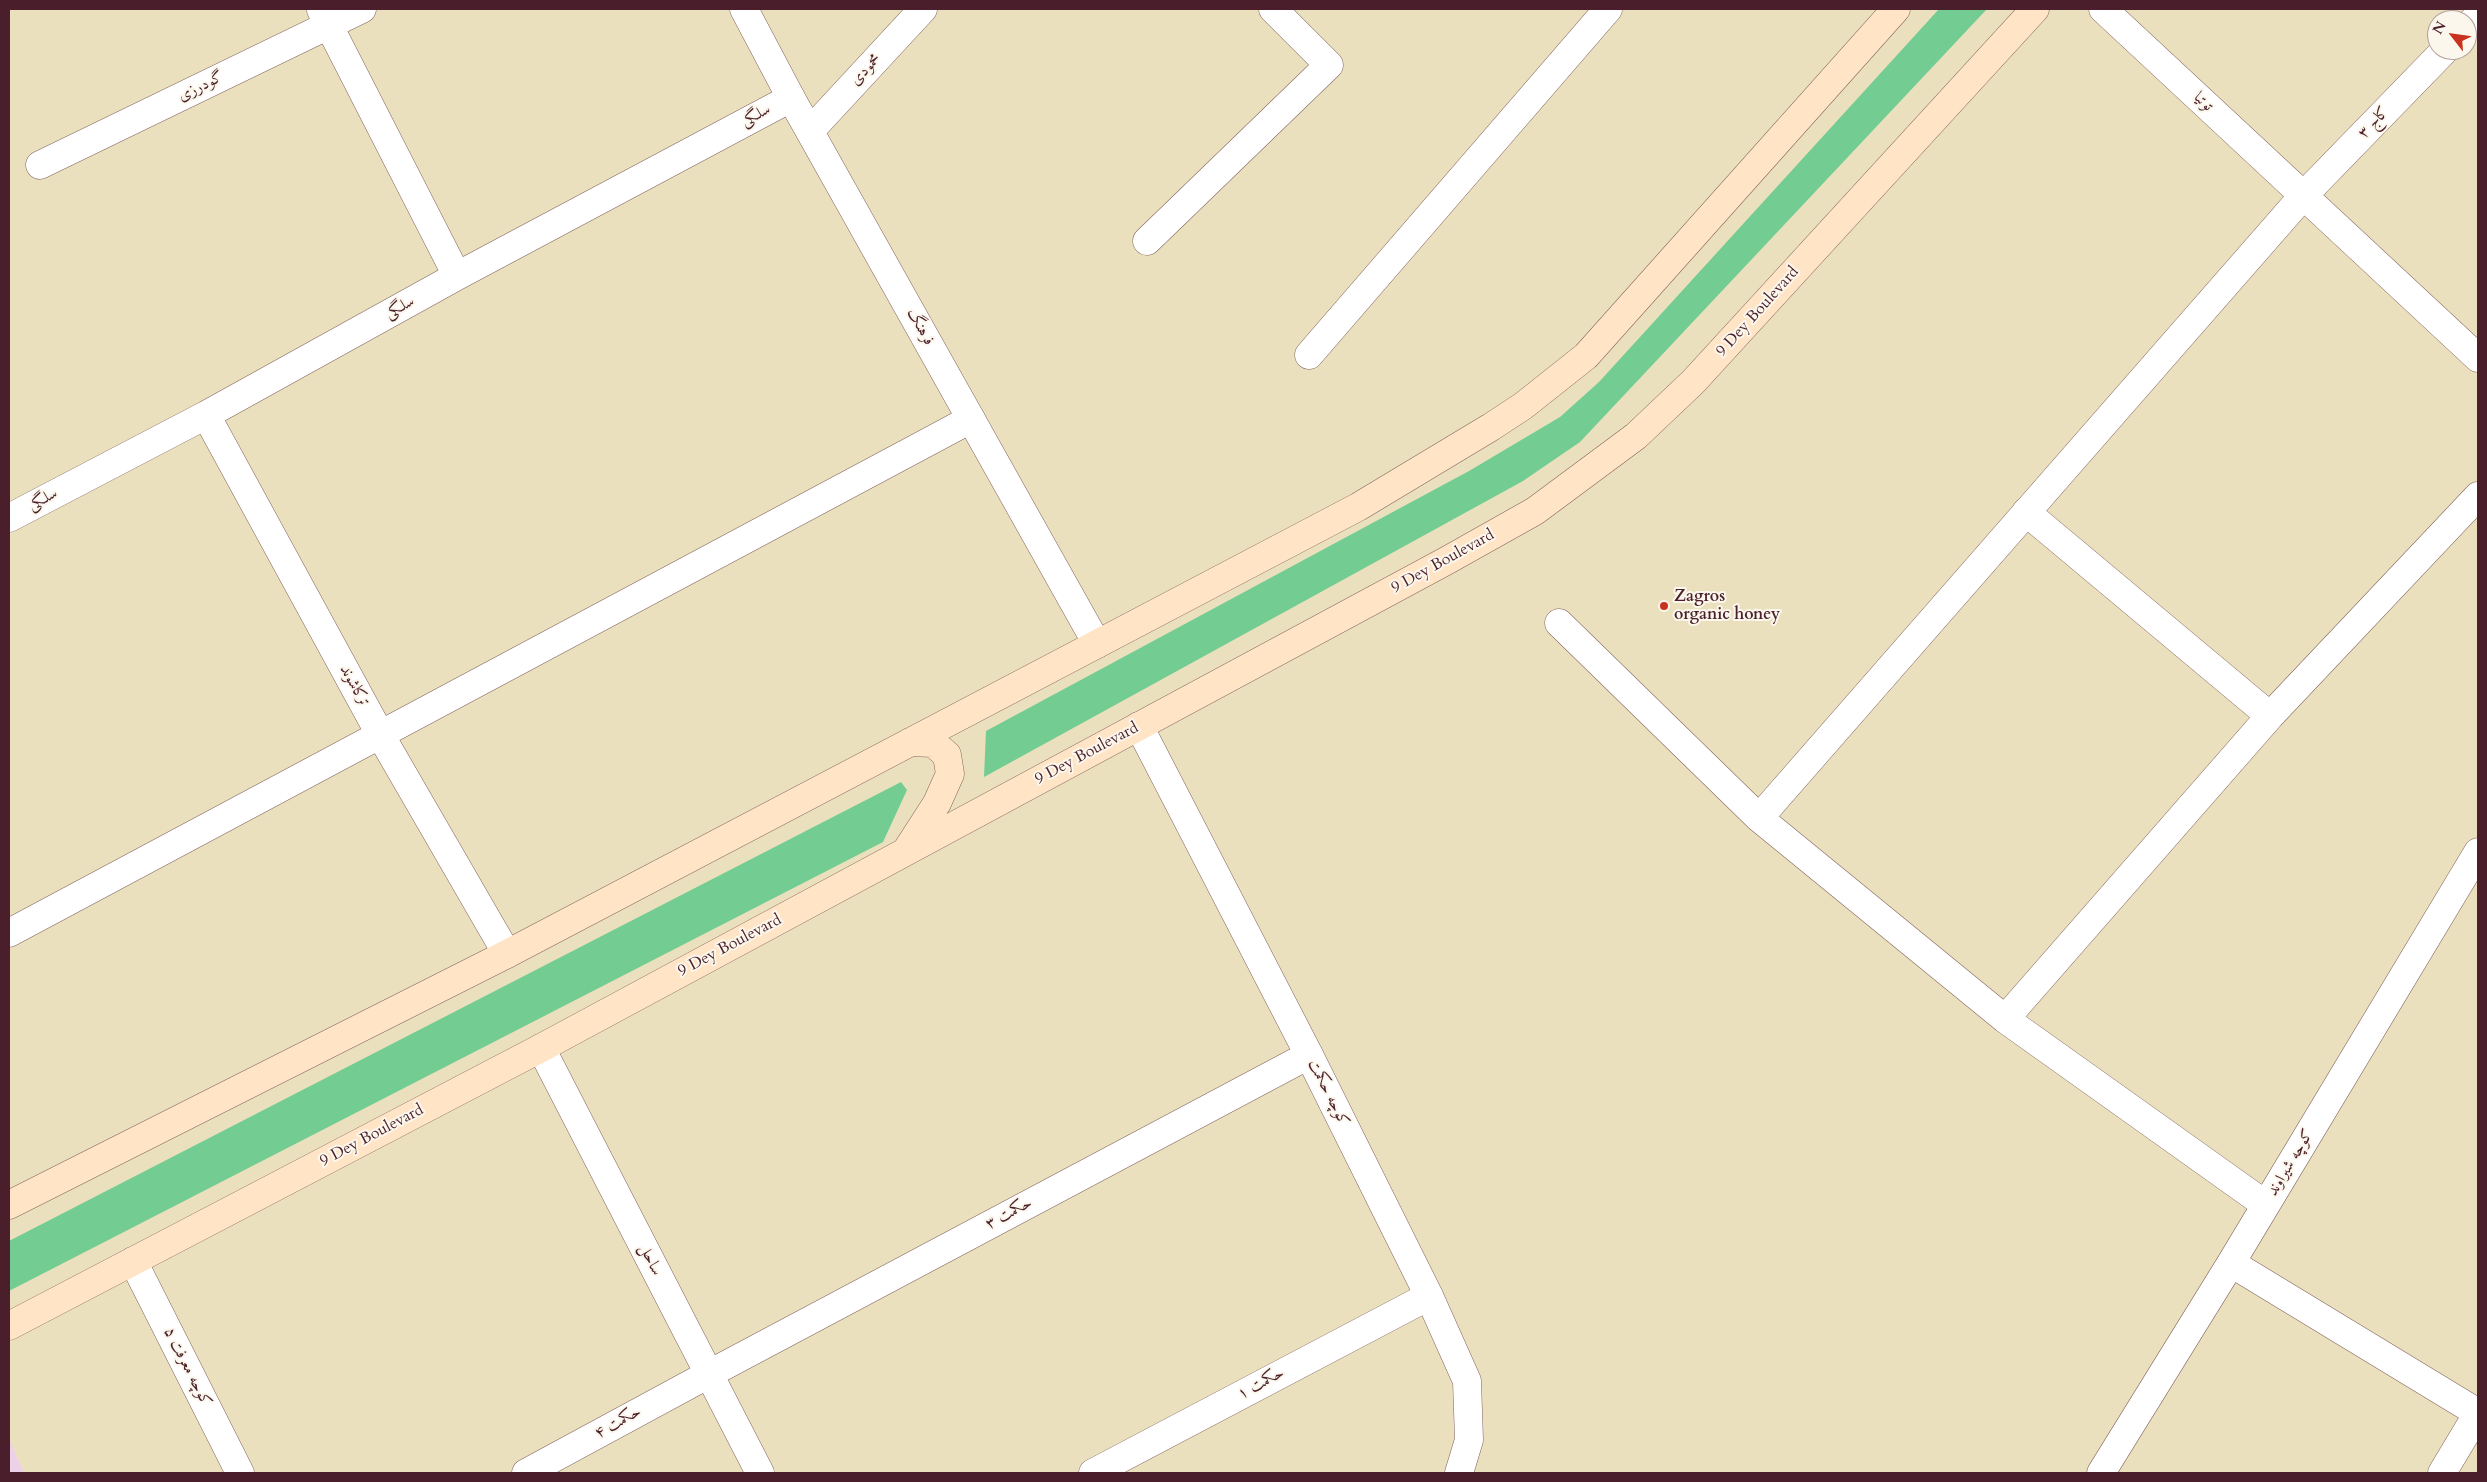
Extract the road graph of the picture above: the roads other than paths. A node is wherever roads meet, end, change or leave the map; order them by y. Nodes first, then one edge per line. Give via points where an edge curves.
1 (362, 9) edge
2 (744, 9) edge
3 (923, 9) edge
4 (1273, 9) edge
5 (1608, 9) edge
6 (1896, 9) edge
7 (2035, 9) edge
8 (2103, 9) edge
9 (325, 17) edge
10 (2435, 60) edge
11 (791, 98) junction
12 (810, 131) junction
13 (40, 166) dead end
14 (2303, 196) junction
15 (1147, 241) dead end
16 (457, 276) junction
17 (1309, 355) dead end
18 (2478, 358) edge
19 (206, 415) junction
20 (972, 419) junction
21 (2478, 496) edge
22 (2026, 512) junction
23 (9, 518) edge
24 (1559, 622) dead end
25 (1097, 644) junction
26 (2270, 716) junction
27 (1139, 726) junction
28 (381, 736) junction
29 (910, 742) junction
30 (1759, 818) junction
31 (906, 852) junction
32 (2478, 852) edge
33 (9, 933) edge
34 (507, 954) junction
35 (2005, 1019) junction
36 (541, 1048) junction
37 (1309, 1055) junction
38 (9, 1205) edge
39 (2266, 1205) junction
40 (133, 1261) junction
41 (2231, 1263) junction
42 (1429, 1296) junction
43 (9, 1326) edge
44 (709, 1374) junction
45 (2478, 1413) edge
46 (240, 1473) edge
47 (526, 1473) edge
48 (760, 1473) edge
49 (1093, 1473) edge
50 (1459, 1473) edge
51 (2101, 1473) edge
52 (2442, 1473) edge

1 - 9 street, گودرزی
2 - 11 street, فرهنگ
3 - 12 street, محمودی
4 - 15 street via 1329,65
5 - 17 street
6 - 25 main road via 1586,356 1551,384 1491,427 1358,506
7 - 27 main road, 9 Dey Boulevard via 1693,382 1636,436 1535,511
8 - 14 street, توتیا
9 - 13 street, گودرزی
9 - 16 street
10 - 14 street, کاج ۳
11 - 12 street, فرهنگ
11 - 16 street, سلگی
12 - 20 street, فرهنگ
14 - 18 street, توتیا
14 - 22 street, کاج ۳
16 - 19 street, سلگی
19 - 23 street, سلگی
19 - 28 street, ترکاشوند
20 - 25 street, فرهنگ
20 - 28 street
21 - 26 street
22 - 26 street
22 - 30 street, کاج ۳
24 - 30 street
25 - 29 main road
26 - 35 street
27 - 31 main road, 9 Dey Boulevard
27 - 37 street, کوچه حکمت
28 - 33 street
28 - 34 street, ترکاشوند
29 - 31 main road via 933,743 947,756 950,774 937,803
29 - 34 main road
30 - 35 street
31 - 36 main road, 9 Dey Boulevard
32 - 39 street, کوچه شیراوند
34 - 38 main road
35 - 39 street
36 - 40 main road, 9 Dey Boulevard
36 - 44 street, ساحل
37 - 42 street, کوچه حکمت
37 - 44 street, حکمت ۳
39 - 41 street, کوچه شیراوند
40 - 43 main road, 9 Dey Boulevard
40 - 46 street, کوچه معرفت ۵
41 - 45 street
41 - 51 street, کوچه شیراوند
42 - 49 street, حکمت ۱
42 - 50 street, کوچه حکمت via 1467,1382 1469,1440
44 - 47 street, حکمت ۴
44 - 48 street, ساحل
45 - 52 street

